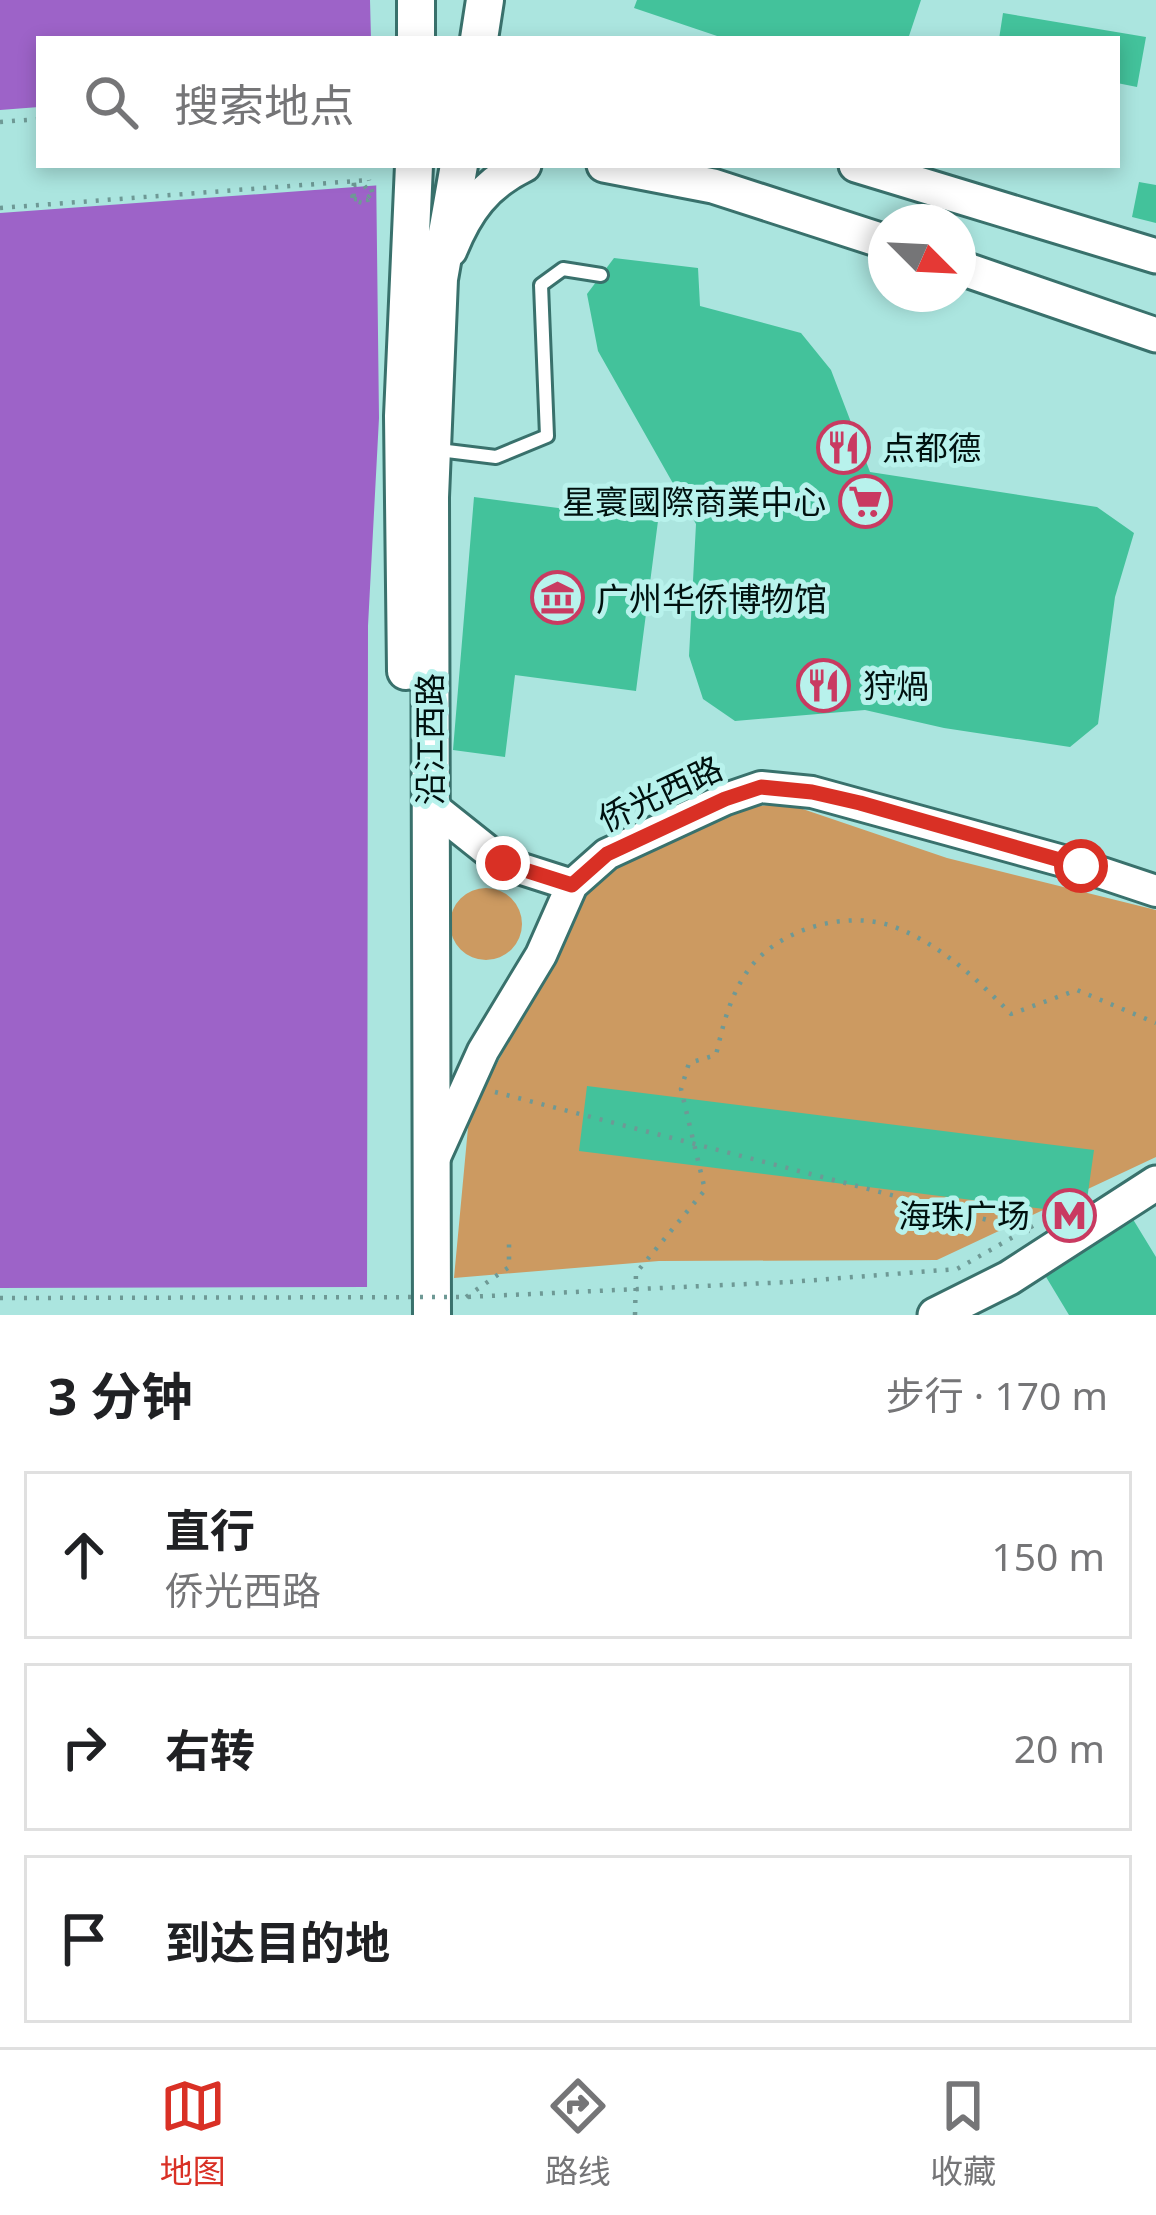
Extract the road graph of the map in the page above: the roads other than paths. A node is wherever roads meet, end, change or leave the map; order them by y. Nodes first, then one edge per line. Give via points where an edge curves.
1 (416, 0) edge
2 (485, 0) edge
3 (416, 36) edge
4 (479, 36) edge
5 (414, 168) edge
6 (458, 168) edge
7 (518, 168) edge
8 (619, 168) edge
9 (866, 168) edge
10 (868, 236) edge
11 (1156, 256) edge
12 (976, 273) edge
13 (601, 275) dead end
14 (439, 279) junction
15 (1156, 335) edge
16 (432, 449) junction
17 (429, 804) junction
18 (572, 885) junction
19 (1156, 891) edge
20 (433, 1162) junction
21 (1156, 1183) edge
22 (413, 1315) edge
23 (432, 1315) edge
24 (935, 1315) edge

1 - 3 main road
2 - 4 main road
5 - 22 main road, 沿江西路 via 403,416
6 - 14 main road, 沿江西路
7 - 14 main road via 468,211
8 - 10 main road via 713,187
9 - 11 main road
12 - 15 main road
13 - 16 lane via 563,269 541,286 547,436 496,457
14 - 16 main road, 沿江西路
16 - 17 main road, 沿江西路
17 - 18 street via 503,863
17 - 20 main road, 沿江西路
18 - 19 street, 侨光西路 via 607,854 761,787 860,803
18 - 20 street, 侨光西路
20 - 23 main road, 沿江西路
21 - 24 main road

